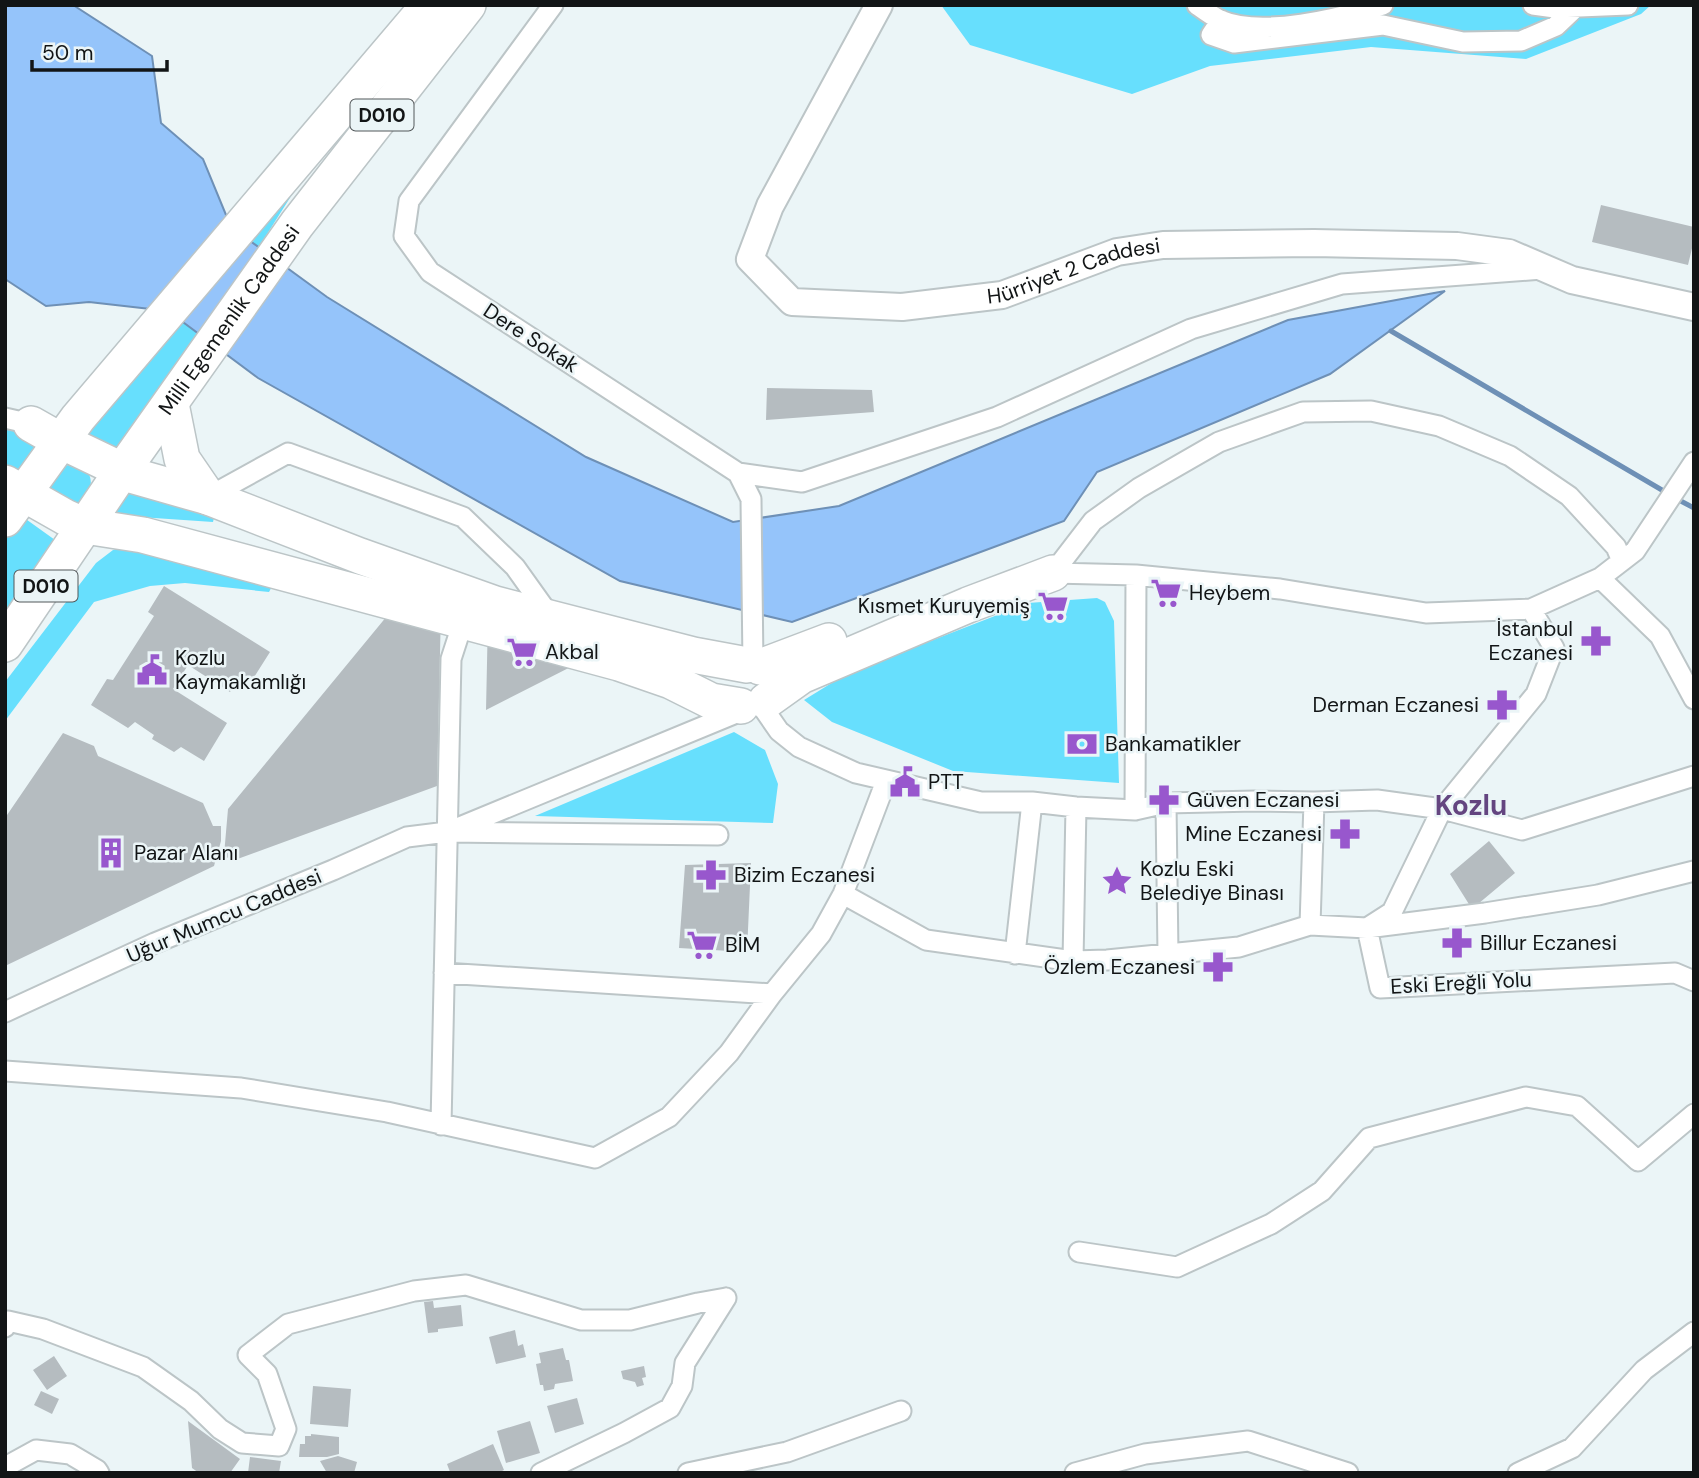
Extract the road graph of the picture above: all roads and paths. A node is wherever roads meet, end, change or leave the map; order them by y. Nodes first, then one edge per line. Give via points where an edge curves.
1 (429, 5) edge
2 (468, 5) edge
3 (553, 5) edge
4 (879, 5) edge
5 (1197, 5) edge
6 (1383, 5) edge
7 (1533, 5) edge
8 (1628, 5) edge
9 (1576, 8) junction
10 (1221, 20) junction
11 (1542, 269) junction
12 (1694, 307) edge
13 (178, 393) junction
14 (18, 421) edge
15 (69, 430) junction
16 (1694, 462) edge
17 (122, 471) junction
18 (738, 473) junction
19 (208, 497) junction
20 (11, 498) edge
21 (77, 539) junction
22 (1628, 556) junction
23 (1053, 573) junction
24 (1136, 575) junction
25 (1600, 578) junction
26 (1531, 609) junction
27 (552, 620) junction
28 (463, 622) junction
29 (5, 645) edge
30 (753, 665) junction
31 (1694, 699) edge
32 (754, 705) junction
33 (1694, 776) edge
34 (886, 781) junction
35 (1032, 802) junction
36 (1314, 802) junction
37 (1166, 803) junction
38 (1076, 807) junction
39 (1442, 809) junction
40 (1135, 810) junction
41 (447, 832) junction
42 (718, 835) dead end
43 (1694, 871) edge
44 (843, 894) junction
45 (1310, 925) junction
46 (1367, 928) junction
47 (1015, 954) junction
48 (1168, 955) junction
49 (1073, 961) junction
50 (444, 974) junction
51 (1694, 981) edge
52 (772, 994) junction
53 (5, 1012) edge
54 (5, 1071) edge
55 (1694, 1114) edge
56 (441, 1125) junction
57 (1079, 1252) dead end
58 (5, 1326) edge
59 (1694, 1332) edge
60 (901, 1411) dead end
61 (5, 1467) edge
62 (99, 1473) edge
63 (541, 1473) edge
64 (688, 1473) edge
65 (1075, 1473) edge
66 (1348, 1473) edge
67 (1518, 1473) edge

1 - 15 highway, Milli Egemenlik Caddesi / D010
2 - 13 highway, Milli Egemenlik Caddesi / D010 via 297,224
3 - 18 street, Dere Sokak via 409,201 404,236 430,272
4 - 11 street, Hürriyet 2 Caddesi via 770,206 750,259 792,302 902,307 1002,295 1117,252 1163,244 1457,246 1509,253
5 - 10 street
6 - 10 street via 1342,18 1290,24 1252,27
7 - 9 street
8 - 9 street
9 - 10 street via 1556,26 1521,41 1463,43 1383,26 1234,43 1211,36
11 - 12 street, Hürriyet 2 Caddesi
11 - 18 street via 1342,284 1191,329 997,416 802,482
13 - 17 highway, Milli Egemenlik Caddesi / D010
13 - 19 highway via 183,459
14 - 15 highway
15 - 17 highway
15 - 20 highway, Milli Egemenlik Caddesi / D010
16 - 22 street
17 - 19 highway
17 - 21 highway, Milli Egemenlik Caddesi / D010
18 - 30 street via 751,499
19 - 27 highway via 360,556
19 - 27 street via 288,453 463,517 515,567
20 - 21 highway via 65,517
21 - 28 highway via 143,535
21 - 29 highway, Milli Egemenlik Caddesi / D010
22 - 23 street via 1569,496 1510,456 1440,426 1371,411 1303,412 1219,442 1139,488 1093,521
22 - 25 street
23 - 24 street
23 - 30 highway via 1033,569 1002,573
23 - 32 highway via 802,676
24 - 26 street via 1280,589 1426,613
24 - 40 street
25 - 26 street
25 - 31 street via 1660,636
26 - 39 street via 1554,648 1536,694
27 - 30 highway
28 - 32 highway via 619,663 711,701
28 - 41 street via 452,659
30 - 32 highway via 734,671 728,684 731,697
32 - 34 street via 799,747
32 - 41 street
33 - 39 street via 1522,830
34 - 35 street via 981,802
34 - 44 street
35 - 38 street
35 - 47 street
36 - 37 street
36 - 39 street via 1377,800
36 - 45 street
37 - 40 street
37 - 48 street
38 - 40 street
38 - 49 street
39 - 46 street via 1392,912
41 - 42 street
41 - 50 street
41 - 53 street, Uğur Mumcu Caddesi via 407,837
43 - 46 street via 1598,895
44 - 47 street via 926,940
44 - 52 street via 821,934
45 - 46 street
45 - 48 street via 1239,947
46 - 51 street, Eski Ereğli Yolu via 1380,988 1675,973
47 - 49 street
48 - 49 street
50 - 52 street
50 - 56 street
52 - 56 street via 729,1054 669,1117 595,1157
54 - 56 street via 241,1088
55 - 57 street via 1638,1161 1577,1106 1526,1097 1369,1138 1322,1191 1270,1224 1177,1267
58 - 63 street via 8,1321 43,1329 143,1367 242,1443 279,1446 286,1429 267,1374 248,1355 288,1324 414,1291 466,1285 581,1320 630,1320 726,1298 685,1363 682,1386 670,1408
59 - 67 street via 1644,1370 1572,1448
60 - 64 street via 787,1452
61 - 62 street via 36,1450 70,1454
65 - 66 street via 1145,1454 1248,1441

